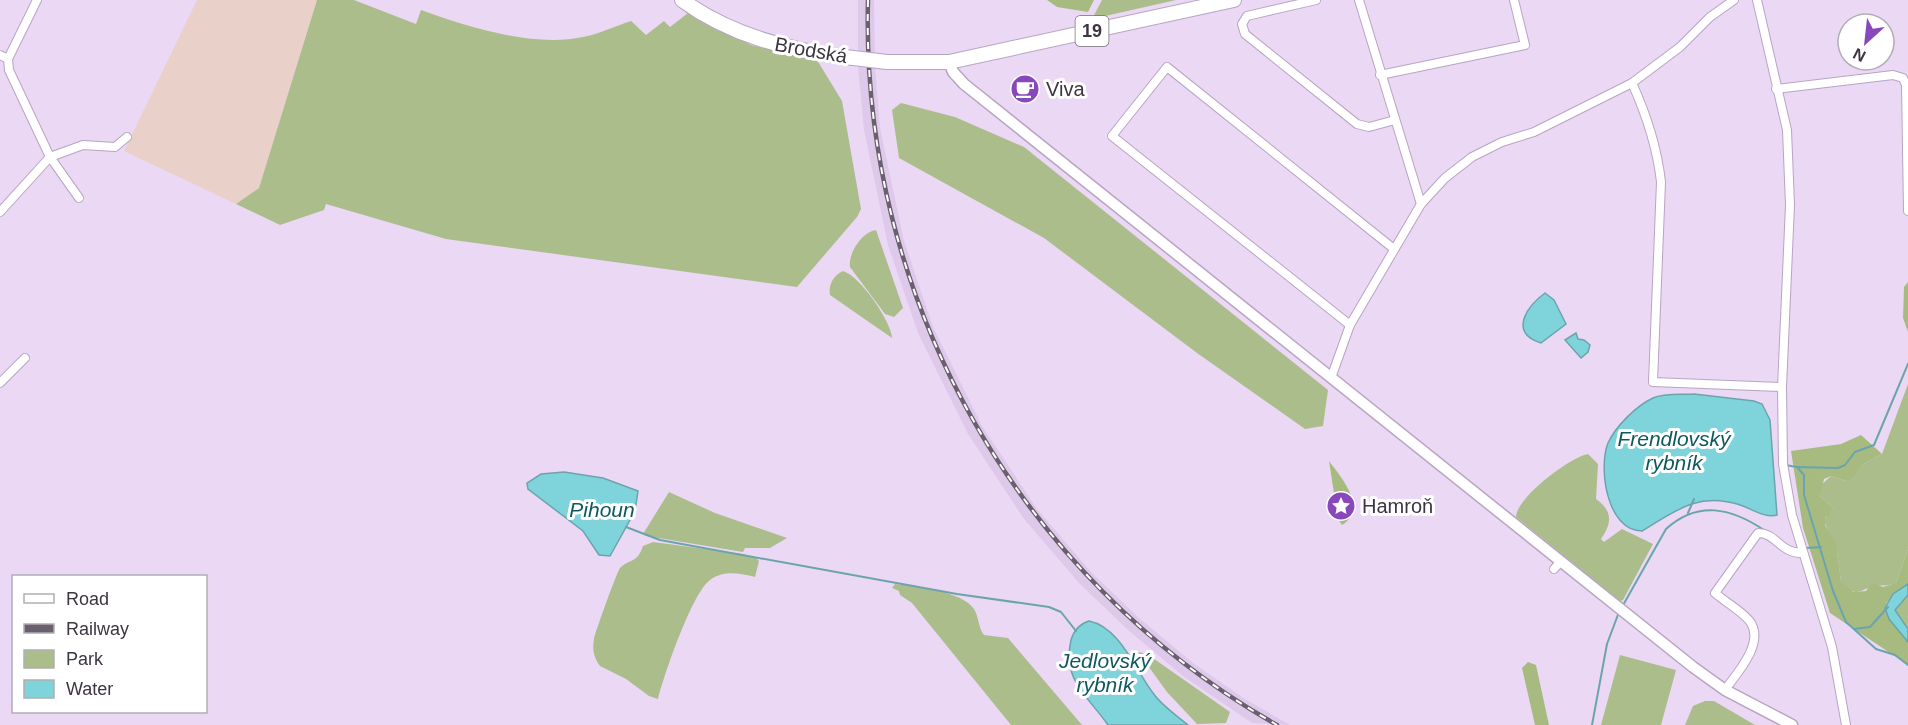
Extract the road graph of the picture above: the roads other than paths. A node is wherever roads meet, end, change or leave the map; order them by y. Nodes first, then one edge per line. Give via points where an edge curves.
1 (38, 0) edge
2 (682, 0) edge
3 (1234, 0) edge
4 (1316, 0) edge
5 (1359, 0) edge
6 (1514, 0) edge
7 (1734, 0) edge
8 (1757, 0) edge
9 (4, 57) edge
10 (949, 62) junction
11 (1380, 75) junction
12 (1632, 83) junction
13 (1776, 89) junction
14 (1395, 120) junction
15 (127, 137) dead end
16 (50, 157) junction
17 (79, 198) dead end
18 (1420, 204) junction
19 (0, 212) edge
20 (1908, 212) edge
21 (1394, 249) junction
22 (1350, 325) junction
23 (25, 358) dead end
24 (1331, 378) junction
25 (0, 383) edge
26 (1782, 387) junction
27 (1802, 553) junction
28 (1725, 690) junction
29 (1792, 725) edge
30 (1846, 725) edge

1 - 9 street
2 - 10 main road, Brodská / 19, bridge via 757,39 792,49 887,62
3 - 10 main road, 19
4 - 14 street via 1247,16 1242,24 1245,34 1358,124 1369,127
5 - 11 street
6 - 11 street via 1525,45
7 - 12 street
8 - 13 street
9 - 16 street
10 - 24 street via 964,84
11 - 14 street
12 - 18 street via 1534,132 1472,157
12 - 26 street via 1658,151 1661,182 1653,382
13 - 20 street via 1893,75 1904,78
13 - 26 street via 1787,130 1790,204
14 - 18 street
15 - 16 street via 115,147 83,145
16 - 17 street
16 - 19 street
18 - 21 street
21 - 22 street
21 - 22 street via 1167,67 1112,136
22 - 24 street
23 - 25 street
24 - 28 street via 1557,566
26 - 27 street via 1784,464
27 - 28 street via 1784,550 1768,535 1758,533 1715,594 1751,624 1754,639 1752,649
27 - 30 street via 1832,647
28 - 29 street

